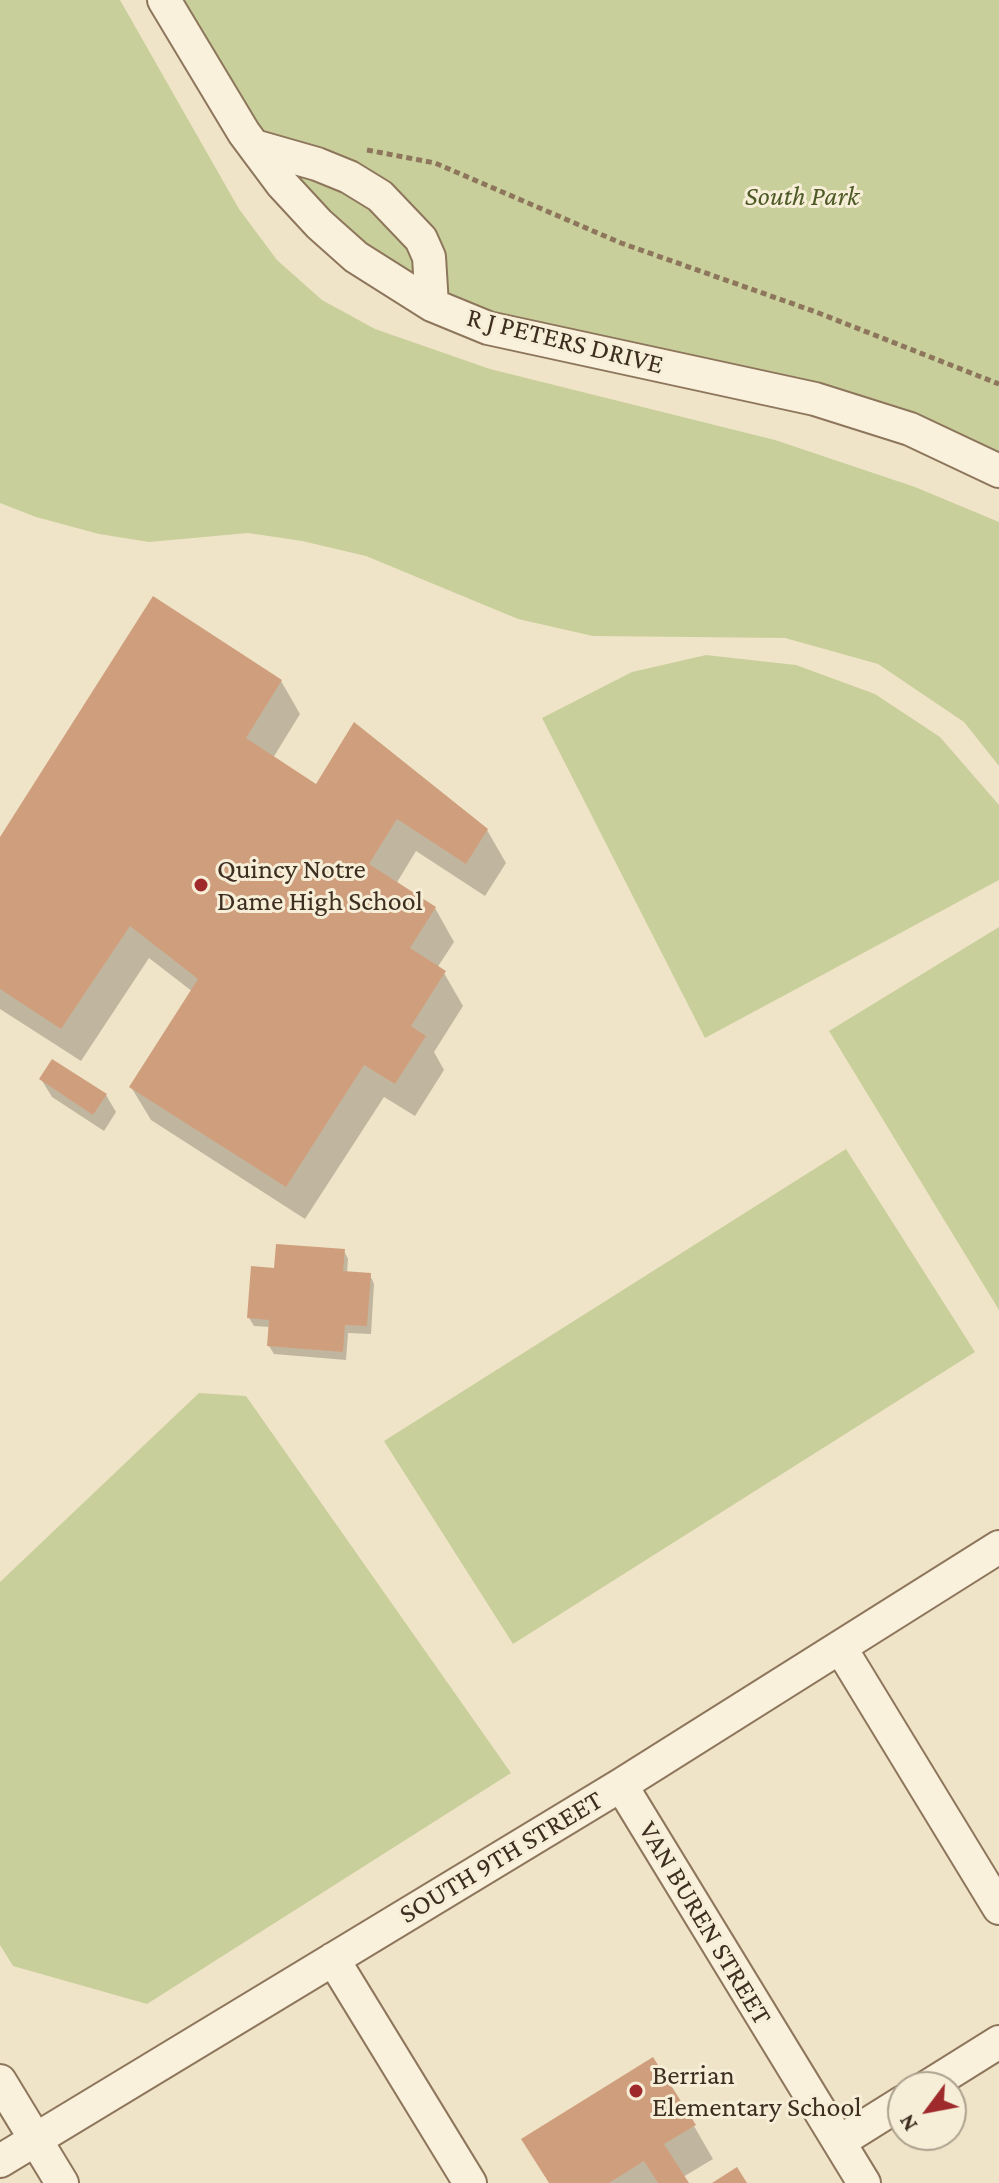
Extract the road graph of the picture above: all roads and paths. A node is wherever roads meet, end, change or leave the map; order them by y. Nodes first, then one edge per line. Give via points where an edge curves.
1 (164, 0) edge
2 (254, 146) junction
3 (362, 149) dead end
4 (432, 305) junction
5 (999, 384) edge
6 (999, 471) edge
7 (999, 1547) edge
8 (840, 1647) junction
9 (621, 1785) junction
10 (999, 1908) edge
11 (333, 1959) junction
12 (999, 2042) edge
13 (953, 2071) edge
14 (0, 2081) edge
15 (887, 2112) edge
16 (36, 2139) junction
17 (839, 2142) junction
18 (0, 2161) edge
19 (62, 2183) edge
20 (470, 2183) edge
21 (864, 2183) edge

1 - 2 street, R J PETERS DRIVE
2 - 4 street, R J PETERS DRIVE via 319,224 380,274
2 - 4 street via 317,164 380,196 425,248 433,277
3 - 5 path via 435,163 621,243
4 - 6 street, R J PETERS DRIVE via 488,328 815,399 910,429
7 - 8 street, SOUTH 9TH STREET
8 - 9 street, SOUTH 9TH STREET
8 - 10 street
9 - 11 street, SOUTH 9TH STREET
9 - 17 street, VAN BUREN STREET
11 - 16 street, SOUTH 9TH STREET
11 - 20 street
12 - 13 street
14 - 16 street
15 - 17 street
16 - 18 street, SOUTH 9TH STREET
16 - 19 street
17 - 21 street, VAN BUREN STREET

